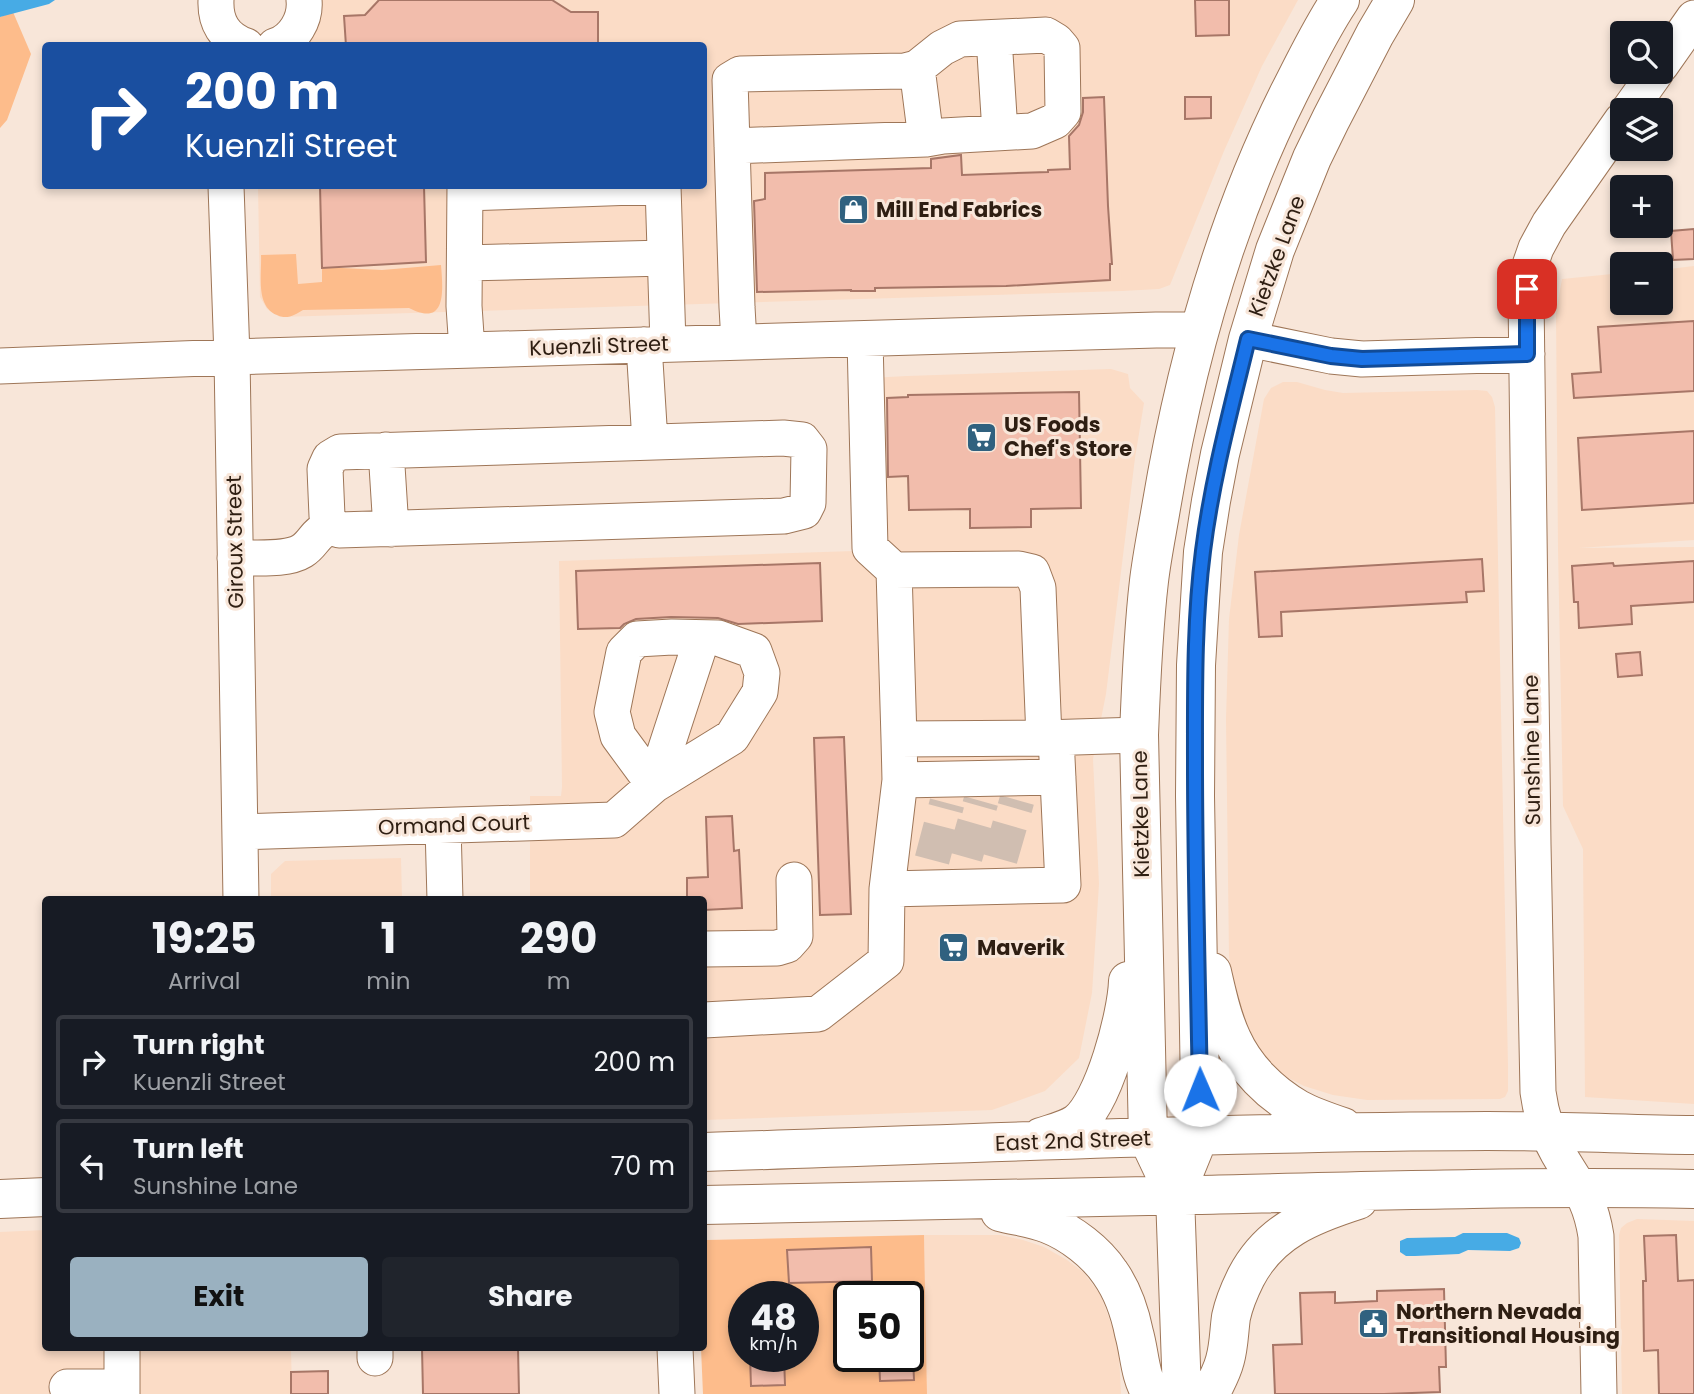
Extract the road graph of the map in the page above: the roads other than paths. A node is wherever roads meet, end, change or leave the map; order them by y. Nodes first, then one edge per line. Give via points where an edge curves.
1 (216, 0) edge
2 (304, 0) edge
3 (1340, 0) edge
4 (1395, 0) edge
5 (1694, 18) edge
6 (994, 38) junction
7 (236, 42) edge
8 (283, 42) edge
9 (1673, 48) edge
10 (917, 68) junction
11 (1000, 132) junction
12 (1610, 137) edge
13 (926, 139) junction
14 (732, 146) junction
15 (226, 189) edge
16 (465, 189) edge
17 (663, 189) edge
18 (1247, 189) junction
19 (665, 258) junction
20 (465, 263) junction
21 (1199, 330) junction
22 (865, 339) junction
23 (1248, 339) junction
24 (739, 342) junction
25 (656, 344) junction
26 (467, 350) junction
27 (1527, 354) junction
28 (232, 357) junction
29 (0, 366) edge
30 (650, 442) junction
31 (386, 450) junction
32 (1220, 454) junction
33 (332, 527) junction
34 (391, 529) junction
35 (235, 558) junction
36 (894, 570) junction
37 (702, 638) junction
38 (1139, 735) junction
39 (1050, 737) junction
40 (899, 739) junction
41 (1058, 777) junction
42 (900, 780) junction
43 (654, 785) junction
44 (443, 826) junction
45 (240, 832) junction
46 (1143, 861) junction
47 (794, 880) dead end
48 (887, 888) junction
49 (241, 896) edge
50 (445, 896) edge
51 (1197, 896) junction
52 (707, 949) edge
53 (707, 1020) edge
54 (1548, 1132) junction
55 (1362, 1133) junction
56 (1694, 1135) edge
57 (1199, 1136) junction
58 (1148, 1138) junction
59 (1029, 1142) junction
60 (707, 1152) edge
61 (1694, 1167) edge
62 (707, 1172) edge
63 (1581, 1188) junction
64 (1388, 1189) junction
65 (1694, 1189) edge
66 (1175, 1195) junction
67 (42, 1197) edge
68 (0, 1199) edge
69 (951, 1201) junction
70 (763, 1204) junction
71 (707, 1205) edge
72 (122, 1351) edge
73 (676, 1351) edge
74 (67, 1387) dead end
75 (122, 1390) edge
76 (677, 1394) edge
77 (1152, 1394) edge
78 (1182, 1394) edge
79 (1210, 1394) edge
80 (1599, 1394) edge

1 - 7 street via 222,30
2 - 8 street via 297,30
3 - 18 main road, Kietzke Lane via 1310,50
4 - 23 main road, Kietzke Lane via 1312,158 1275,250
5 - 9 street
6 - 10 street via 960,39
6 - 11 street
6 - 11 street via 1046,35 1062,48 1063,112 1032,131
10 - 13 street
10 - 14 street via 740,74 730,80
11 - 13 street
12 - 27 street, Sunshine Lane via 1536,248 1528,271
13 - 14 street
14 - 24 street
15 - 28 street, Giroux Street
16 - 20 street
17 - 19 street
18 - 21 main road, Kietzke Lane
18 - 23 main road via 1254,201 1254,222 1233,288 1233,316
19 - 20 street
19 - 25 street
20 - 26 street
21 - 22 street, Kuenzli Street
21 - 32 main road via 1210,355 1214,385 1206,433 1211,447
21 - 38 main road, Kietzke Lane via 1167,470 1149,580
22 - 24 street, Kuenzli Street
22 - 36 street via 870,548
23 - 27 street via 1362,359
23 - 32 main road, Kietzke Lane
24 - 25 street, Kuenzli Street
25 - 26 street, Kuenzli Street
25 - 30 street
26 - 28 street, Kuenzli Street
27 - 54 street, Sunshine Lane via 1538,1092
28 - 29 street, Kuenzli Street
28 - 35 street, Giroux Street
30 - 31 street
30 - 34 street via 802,440 808,449 808,503 804,511 785,516
31 - 33 street via 340,452 330,458 325,469 327,516
31 - 34 street
32 - 51 main road, Kietzke Lane via 1203,552 1196,653
33 - 34 street
33 - 35 street via 322,529 303,551 287,557
35 - 45 street, Giroux Street
36 - 39 street via 1031,572 1038,589
36 - 40 street
37 - 43 street
37 - 43 street via 637,639 624,653 612,712 618,736
37 - 43 street, Ormand Court via 718,638 754,651 762,673 760,692 732,737
38 - 39 street
38 - 46 main road, Kietzke Lane
39 - 40 street
39 - 41 street
40 - 42 street
41 - 42 street via 1020,789 967,790
41 - 48 street via 1063,885 995,873 944,873
42 - 48 street
43 - 44 street, Ormand Court via 614,820
44 - 45 street, Ormand Court
44 - 50 street
45 - 49 street, Giroux Street
46 - 58 main road, Kietzke Lane
46 - 59 main road via 1125,1009 1096,1098 1078,1122
47 - 52 street via 795,936 787,945
48 - 53 street via 886,961 818,1014
51 - 55 main road via 1219,1003 1247,1066 1298,1109
51 - 57 main road, Kietzke Lane
54 - 55 main road, East 2nd Street
54 - 56 main road, East 2nd Street
54 - 63 street, Sunshine Lane
55 - 57 main road, East 2nd Street
57 - 58 main road, East 2nd Street
57 - 66 main road, Kietzke Lane
58 - 59 main road, East 2nd Street
58 - 66 main road, Kietzke Lane
59 - 60 main road, East 2nd Street
61 - 63 main road via 1615,1167
62 - 70 main road
63 - 64 main road
63 - 65 main road
63 - 80 street, Sunshine Lane via 1596,1236
64 - 66 main road
64 - 79 main road via 1304,1220 1264,1248 1240,1288 1231,1314 1226,1358
66 - 69 main road
66 - 78 main road, Kietzke Lane
67 - 68 main road
69 - 70 main road
69 - 77 main road via 1048,1224 1097,1258 1111,1274 1128,1311 1144,1383
70 - 71 main road
72 - 75 street
73 - 76 street
74 - 75 street

